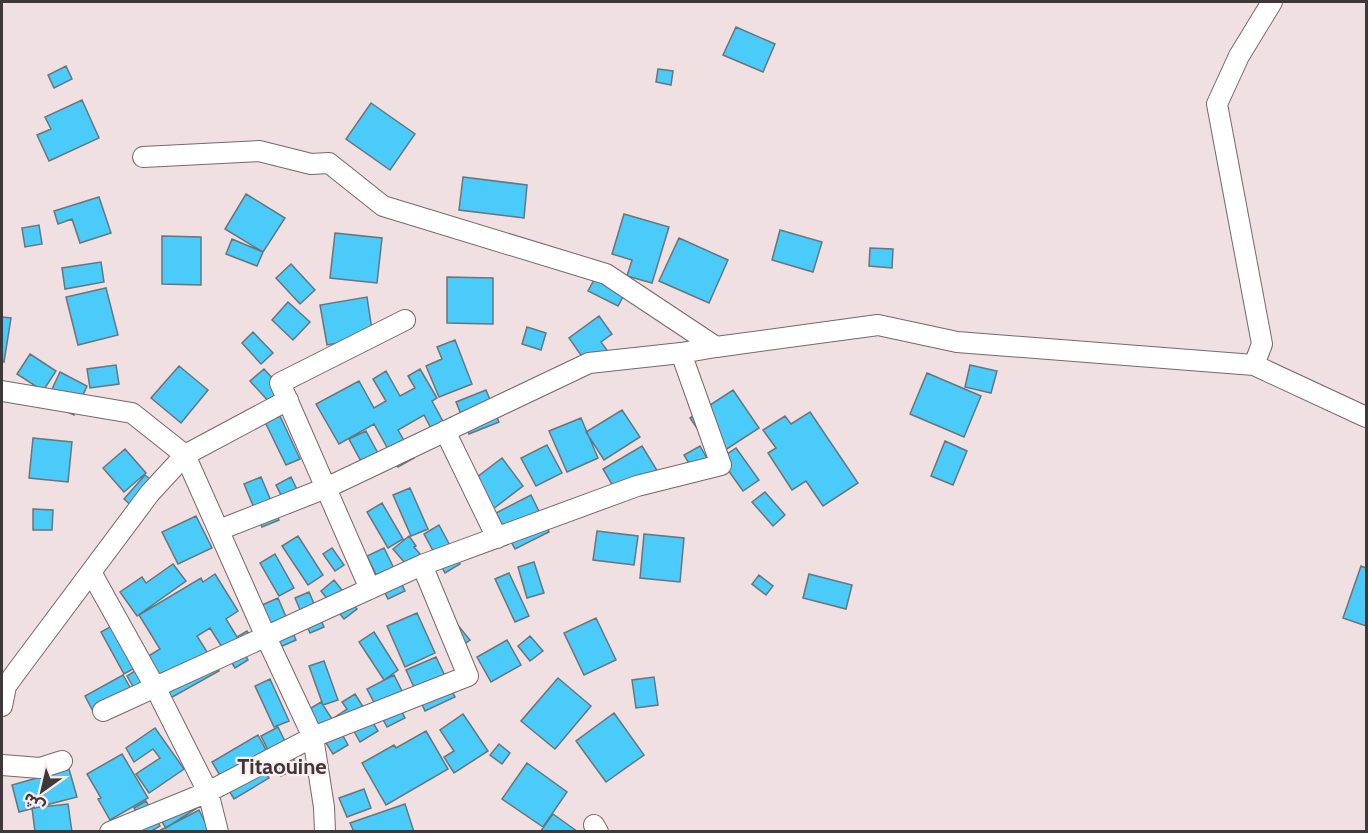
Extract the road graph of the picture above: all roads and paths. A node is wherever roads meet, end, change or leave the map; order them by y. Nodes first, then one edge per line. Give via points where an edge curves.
1 (1272, 2) edge
2 (143, 157) dead end
3 (405, 320) dead end
4 (716, 346) junction
5 (681, 353) junction
6 (1254, 365) junction
7 (2, 391) edge
8 (288, 400) junction
9 (1366, 417) edge
10 (445, 431) junction
11 (185, 455) junction
12 (326, 488) junction
13 (219, 530) junction
14 (497, 538) junction
15 (422, 565) junction
16 (91, 572) junction
17 (370, 589) junction
18 (266, 637) junction
19 (9, 668) edge
20 (155, 687) junction
21 (2, 706) edge
22 (103, 711) dead end
23 (313, 737) junction
24 (62, 761) dead end
25 (2, 765) edge
26 (208, 792) junction
27 (110, 831) edge
28 (218, 831) edge
29 (325, 831) edge

1 - 6 street via 1239,56 1217,104 1262,344
2 - 4 street via 259,151 311,164 329,163 382,206 606,274
3 - 8 street via 280,383
4 - 5 street
4 - 6 street via 878,325 957,342
5 - 10 street via 589,363
5 - 14 street via 721,465 637,486
6 - 9 street
7 - 11 street via 132,413
8 - 11 street
8 - 12 street
10 - 12 street
10 - 14 street
11 - 13 street
11 - 16 street via 150,493
12 - 13 street
12 - 17 street
13 - 18 street
14 - 15 street
15 - 17 street
15 - 23 street via 468,676
16 - 19 street
16 - 20 street
17 - 18 street
18 - 20 street
18 - 23 street
19 - 21 street
20 - 22 street
20 - 26 street
23 - 26 street
23 - 29 street
24 - 25 street via 40,768
26 - 27 street
26 - 28 street

